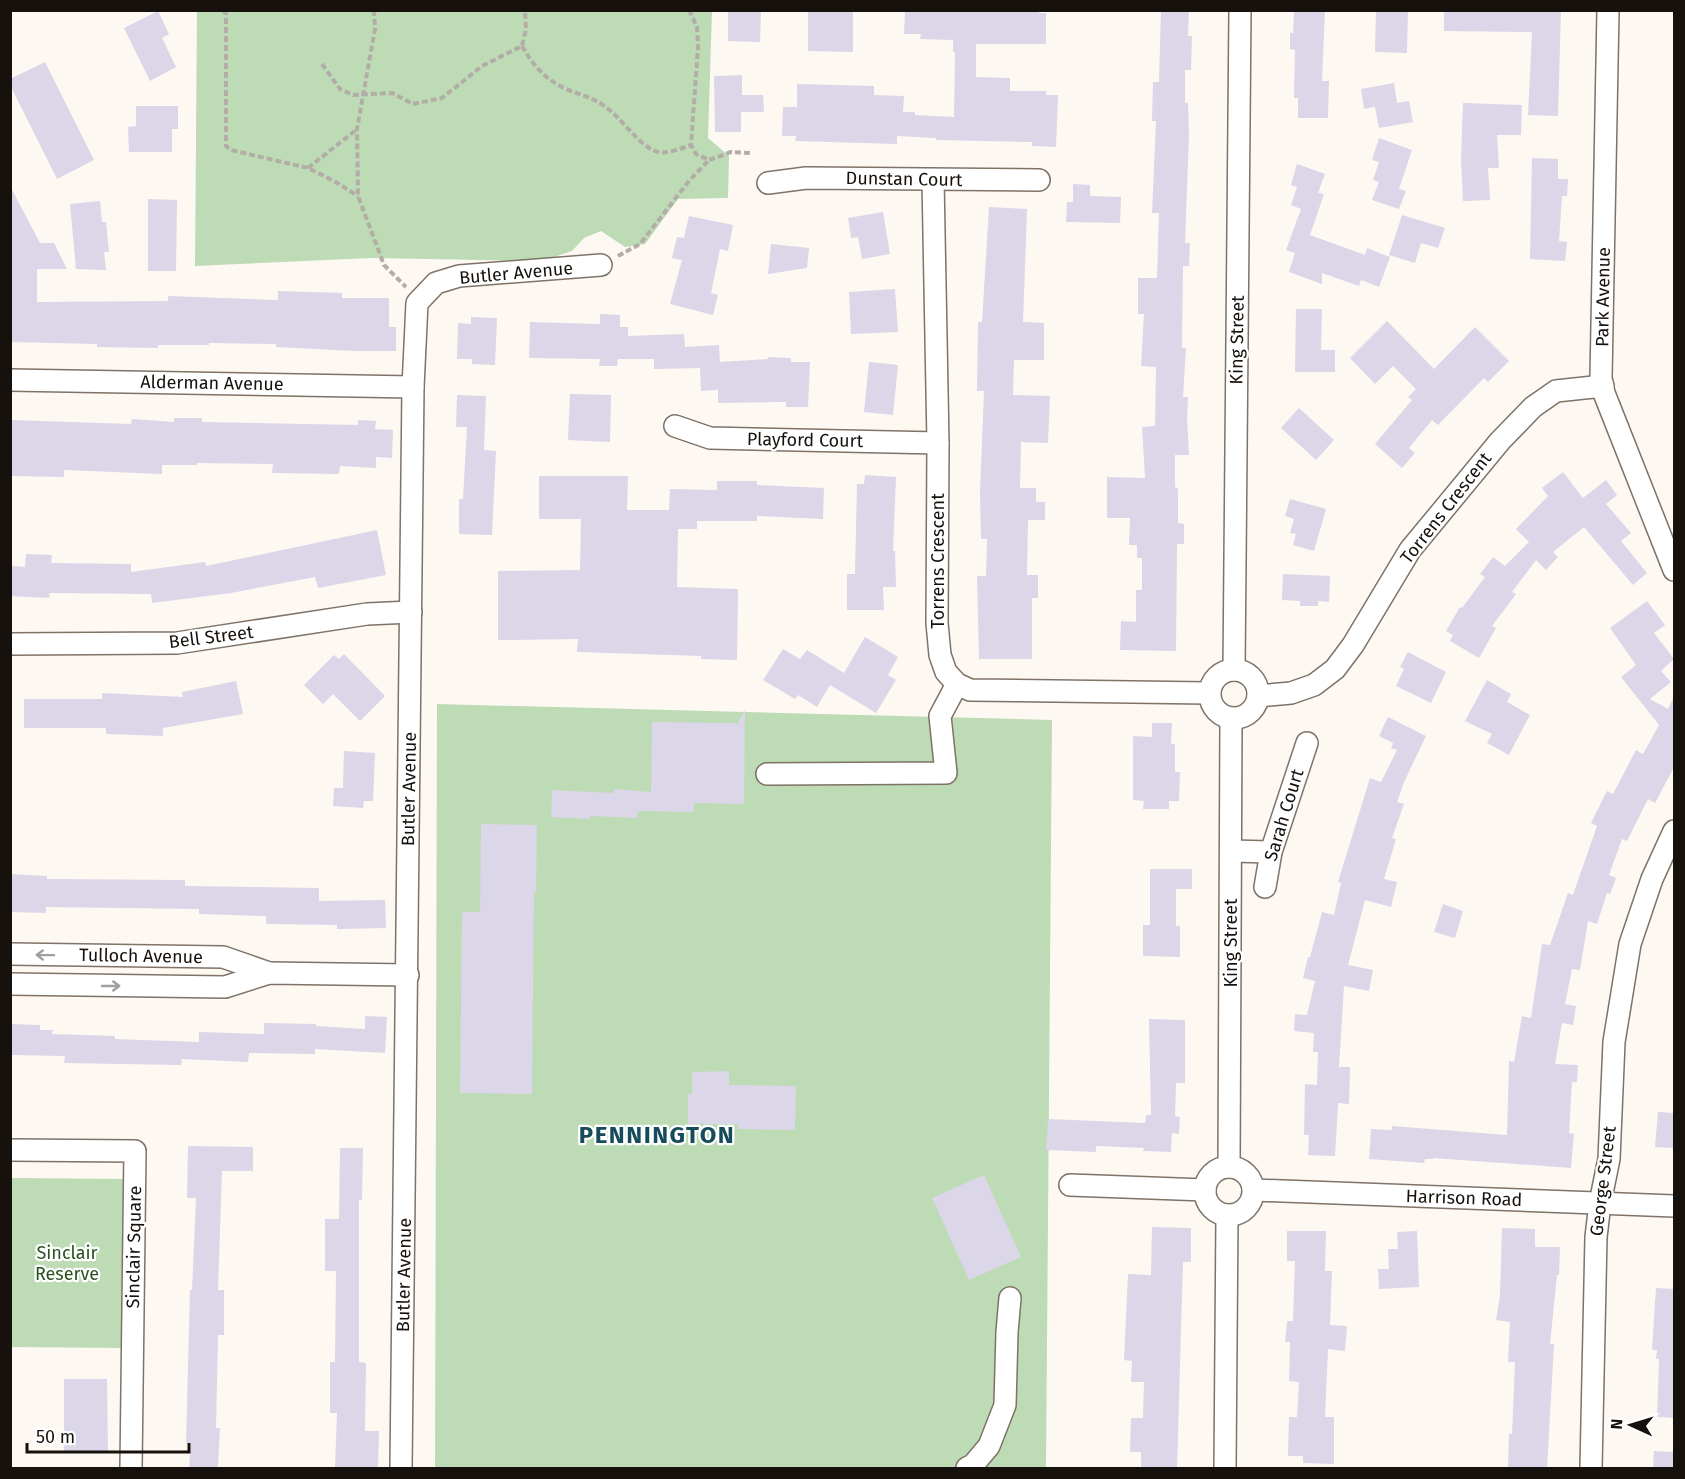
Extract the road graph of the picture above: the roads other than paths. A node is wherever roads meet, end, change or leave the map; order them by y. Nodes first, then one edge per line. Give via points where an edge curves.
1 (1240, 10) edge
2 (1608, 10) edge
3 (933, 180) junction
4 (1039, 180) dead end
5 (768, 183) dead end
6 (601, 265) dead end
7 (10, 380) edge
8 (1603, 386) junction
9 (413, 387) junction
10 (675, 426) dead end
11 (938, 443) junction
12 (1674, 570) edge
13 (411, 612) junction
14 (10, 644) edge
15 (1234, 670) junction
16 (957, 684) junction
17 (1209, 693) junction
18 (1258, 696) junction
19 (1231, 718) junction
20 (1307, 743) dead end
21 (767, 774) dead end
22 (1674, 831) edge
23 (1231, 851) junction
24 (1270, 852) junction
25 (1265, 887) dead end
26 (10, 954) edge
27 (269, 973) junction
28 (408, 975) junction
29 (10, 984) edge
30 (10, 1150) edge
31 (1229, 1167) junction
32 (1070, 1185) dead end
33 (1205, 1190) junction
34 (1254, 1190) junction
35 (1600, 1203) junction
36 (1674, 1206) edge
37 (1227, 1215) junction
38 (1010, 1298) dead end
39 (131, 1468) edge
40 (401, 1468) edge
41 (967, 1468) edge
42 (1225, 1468) edge
43 (1591, 1468) edge

1 - 15 street, King Street
2 - 8 street, Park Avenue
3 - 4 street, Dunstan Court
3 - 5 street, Dunstan Court via 806,178
3 - 11 street, Torrens Crescent
6 - 9 street, Butler Avenue via 459,276 436,283 417,303
7 - 9 street, Alderman Avenue
8 - 12 street, Park Avenue
8 - 18 street, Torrens Crescent via 1556,391 1533,407 1500,441 1410,550 1335,669 1314,685 1291,693
9 - 13 street, Butler Avenue
10 - 11 street, Playford Court via 710,438
11 - 16 street, Torrens Crescent via 937,623 940,655 946,672
13 - 14 street, Bell Street via 367,614 177,643
13 - 28 street, Butler Avenue
15 - 17 street via 1218,675
15 - 18 street via 1251,677
16 - 17 street via 970,690
16 - 21 street via 940,717 946,773
17 - 19 street via 1213,707
18 - 19 street via 1252,711
19 - 23 street, King Street
20 - 24 street, Sarah Court
22 - 35 street, George Street via 1652,879 1630,944 1614,1042 1610,1160
23 - 24 street
23 - 31 street, King Street
24 - 25 street, Sarah Court
27 -> 26 street, Tulloch Avenue via 223,957
27 - 28 street, Tulloch Avenue
29 -> 27 street, Tulloch Avenue via 225,987
28 - 40 street, Butler Avenue
30 - 39 street, Sinclair Square via 135,1151
31 - 33 street via 1214,1172
31 - 34 street via 1247,1174
32 - 33 street
33 - 37 street via 1209,1203
34 - 35 street, Harrison Road
34 - 37 street via 1247,1207 1239,1214
35 - 36 street, Harrison Road
35 - 43 street, George Street
37 - 42 street
38 - 41 street via 1005,1405 989,1446

